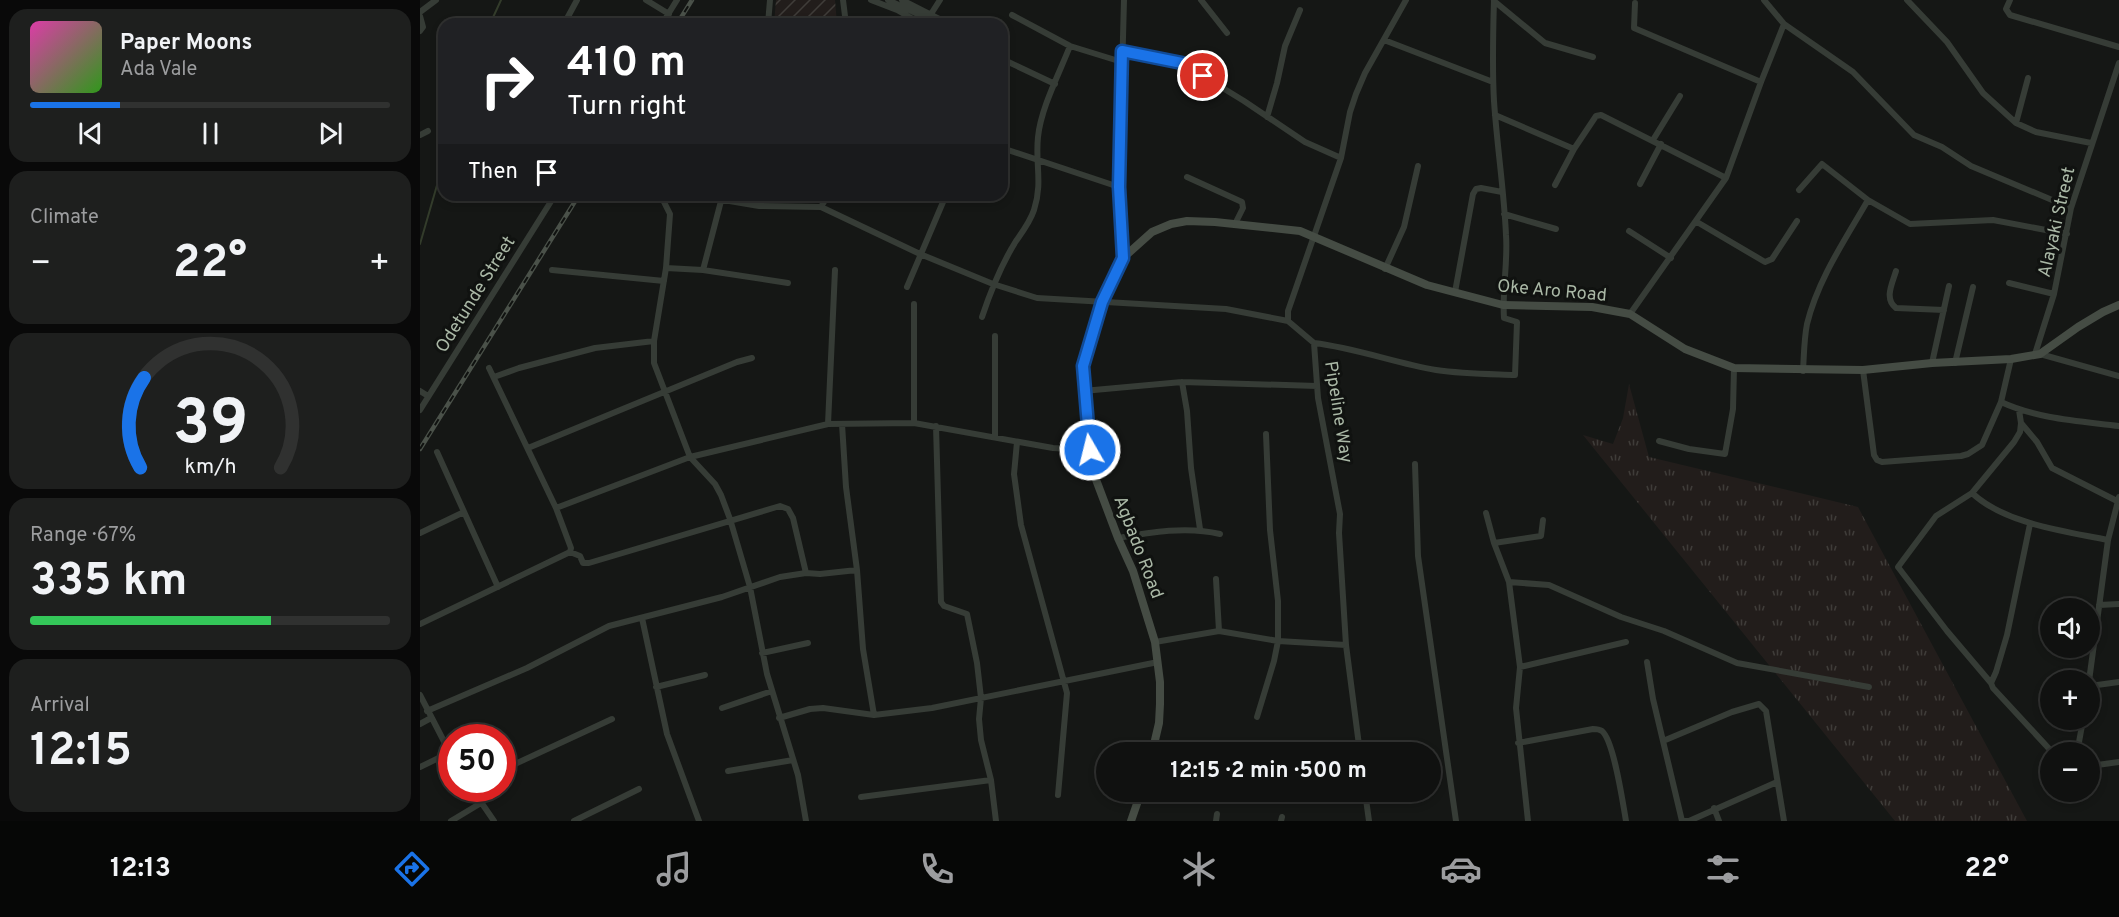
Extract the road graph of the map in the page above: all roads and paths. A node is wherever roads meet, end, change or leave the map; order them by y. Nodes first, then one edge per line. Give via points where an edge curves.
1 (436, 0) edge
2 (577, 0) edge
3 (646, 0) edge
4 (677, 0) edge
5 (770, 0) edge
6 (843, 0) edge
7 (871, 0) edge
8 (888, 0) edge
9 (902, 0) edge
10 (940, 0) edge
11 (1124, 0) edge
12 (1201, 0) edge
13 (1406, 0) edge
14 (1494, 0) edge
15 (1764, 0) edge
16 (2010, 0) edge
17 (1911, 2) edge
18 (1635, 3) dead end
19 (1300, 10) dead end
20 (420, 14) edge
21 (669, 14) junction
22 (931, 14) junction
23 (1012, 15) dead end
24 (567, 18) edge
25 (666, 18) edge
26 (768, 18) edge
27 (845, 18) edge
28 (911, 18) edge
29 (926, 18) edge
30 (938, 18) edge
31 (1784, 24) junction
32 (420, 31) edge
33 (1227, 33) dead end
34 (1384, 40) junction
35 (1070, 46) junction
36 (2119, 47) edge
37 (1122, 51) junction
38 (1593, 57) dead end
39 (1008, 62) edge
40 (1122, 62) junction
41 (2119, 63) edge
42 (2028, 78) dead end
43 (1493, 82) junction
44 (1761, 82) junction
45 (1055, 84) junction
46 (1680, 96) dead end
47 (1495, 115) junction
48 (1267, 117) junction
49 (2016, 123) junction
50 (428, 131) dead end
51 (420, 135) edge
52 (1653, 140) junction
53 (2091, 143) junction
54 (1661, 144) junction
55 (1574, 149) junction
56 (1008, 150) edge
57 (1341, 158) junction
58 (1038, 159) junction
59 (1418, 166) dead end
60 (1187, 177) dead end
61 (1726, 178) junction
62 (1640, 184) dead end
63 (1555, 186) dead end
64 (1119, 187) junction
65 (1799, 190) dead end
66 (1502, 192) junction
67 (1868, 200) junction
68 (551, 201) edge
69 (664, 201) edge
70 (725, 201) edge
71 (735, 201) edge
72 (824, 201) edge
73 (943, 201) edge
74 (821, 207) junction
75 (2071, 208) junction
76 (1504, 214) junction
77 (1797, 221) dead end
78 (1697, 222) junction
79 (1235, 224) junction
80 (1556, 230) dead end
81 (1629, 231) dead end
82 (2067, 234) junction
83 (1314, 236) junction
84 (920, 254) junction
85 (1123, 258) junction
86 (1671, 258) junction
87 (666, 268) junction
88 (1385, 269) junction
89 (552, 270) dead end
90 (703, 270) junction
91 (835, 270) dead end
92 (1896, 271) dead end
93 (664, 281) junction
94 (788, 283) dead end
95 (2009, 283) dead end
96 (993, 284) junction
97 (1949, 286) dead end
98 (907, 287) dead end
99 (1973, 287) dead end
100 (1455, 292) junction
101 (2054, 294) junction
102 (1102, 302) junction
103 (914, 304) dead end
104 (1503, 305) junction
105 (2119, 305) edge
106 (1944, 310) junction
107 (1630, 314) junction
108 (982, 317) dead end
109 (1288, 321) junction
110 (995, 336) dead end
111 (654, 341) junction
112 (1314, 343) junction
113 (2038, 354) junction
114 (753, 358) dead end
115 (2011, 360) junction
116 (1932, 363) junction
117 (1955, 363) junction
118 (489, 368) dead end
119 (1734, 368) junction
120 (1803, 370) junction
121 (1863, 370) junction
122 (2119, 376) edge
123 (494, 377) junction
124 (1182, 382) junction
125 (1317, 386) junction
126 (420, 391) edge
127 (1083, 391) junction
128 (664, 393) junction
129 (428, 396) junction
130 (2001, 402) junction
131 (420, 410) edge
132 (2019, 410) junction
133 (914, 423) junction
134 (2021, 423) junction
135 (828, 424) junction
136 (842, 424) junction
137 (936, 426) junction
138 (2119, 426) edge
139 (1266, 434) dead end
140 (995, 437) junction
141 (1659, 441) dead end
142 (1017, 442) junction
143 (528, 448) junction
144 (1090, 450) junction
145 (436, 452) dead end
146 (690, 457) junction
147 (1415, 464) dead end
148 (1972, 493) junction
149 (2118, 499) edge
150 (556, 508) junction
151 (464, 512) junction
152 (1486, 513) dead end
153 (730, 519) junction
154 (1543, 520) dead end
155 (2030, 524) junction
156 (1200, 529) junction
157 (420, 533) edge
158 (1220, 534) dead end
159 (1118, 538) junction
160 (2108, 540) junction
161 (1494, 543) junction
162 (570, 552) junction
163 (857, 570) junction
164 (806, 573) junction
165 (1216, 579) dead end
166 (1509, 582) junction
167 (750, 586) junction
168 (498, 587) junction
169 (2100, 598) edge
170 (2119, 604) edge
171 (2100, 605) edge
172 (642, 618) junction
173 (420, 624) edge
174 (1219, 631) junction
175 (1278, 641) junction
176 (1155, 642) junction
177 (1626, 642) dead end
178 (808, 643) dead end
179 (1346, 645) junction
180 (762, 652) junction
181 (1158, 662) junction
182 (1647, 662) dead end
183 (1520, 667) junction
184 (705, 675) dead end
185 (1064, 682) junction
186 (1991, 682) junction
187 (2119, 682) edge
188 (2100, 685) edge
189 (656, 687) junction
190 (1869, 687) dead end
191 (772, 691) junction
192 (420, 695) edge
193 (981, 698) junction
194 (722, 708) dead end
195 (427, 711) junction
196 (874, 715) junction
197 (1257, 717) dead end
198 (431, 718) junction
199 (779, 718) junction
200 (612, 719) dead end
201 (420, 724) edge
202 (438, 732) edge
203 (1663, 741) junction
204 (1155, 742) edge
205 (1359, 742) edge
206 (2043, 742) edge
207 (1518, 743) junction
208 (438, 760) edge
209 (793, 760) junction
210 (2119, 762) edge
211 (516, 764) edge
212 (2100, 765) edge
213 (420, 767) edge
214 (728, 771) dead end
215 (991, 780) junction
216 (1777, 782) junction
217 (639, 789) dead end
218 (1058, 795) dead end
219 (861, 797) dead end
220 (1138, 802) edge
221 (1366, 802) edge
222 (481, 803) joint
223 (1714, 808) junction
224 (451, 821) edge
225 (494, 821) edge
226 (574, 821) edge
227 (699, 821) edge
228 (806, 821) edge
229 (996, 821) edge
230 (1131, 821) edge
231 (1369, 821) edge
232 (1456, 821) edge
233 (1528, 821) edge
234 (1626, 821) edge
235 (1682, 821) edge
236 (1719, 821) edge
237 (1784, 821) edge

1 - 20 street
2 - 24 street
3 - 21 street
4 - 21 street
5 - 26 street
6 - 27 street
7 - 28 street
8 - 29 street
9 - 22 street
10 - 22 street
11 - 37 street, Agbado Road
12 - 33 street
13 - 34 street
14 - 38 street via 1545,43
14 - 43 street
15 - 31 street
16 - 36 street via 2006,9 2010,15
17 - 49 street via 1947,42 1983,93
18 - 44 street via 1634,28
19 - 48 street via 1285,46
20 - 32 street
21 - 25 street
22 - 30 street
23 - 35 street
31 - 44 street
31 - 75 street via 1853,72 1914,135 1971,166
34 - 43 street
34 - 57 street via 1356,94
35 - 40 street
35 - 45 street
37 - 40 street, Agbado Road
37 - 48 street via 1182,63
39 - 45 street
40 - 64 street, Agbado Road
41 - 53 street, Alayaki Street
42 - 49 street
43 - 47 street
44 - 61 street
45 - 58 street via 1038,137
46 - 52 street
47 - 55 street
47 - 66 street
48 - 57 street via 1305,142
49 - 53 street via 2036,132
50 - 51 street
52 - 54 street
52 - 55 street via 1601,115 1596,116
53 - 75 street, Alayaki Street
54 - 61 street
54 - 62 street
55 - 63 street
56 - 58 street
57 - 83 street
58 - 64 street
58 - 96 street via 1040,185 1031,219
59 - 88 street via 1404,227
60 - 79 street via 1242,202
61 - 78 street
64 - 85 street, Agbado Road
65 - 67 street via 1822,164
66 - 76 street
66 - 100 street via 1481,188 1473,194
67 - 82 street via 1910,224 1993,220
67 - 120 street via 1818,291 1807,326
68 - 129 street, Odetunde Street
69 - 87 street via 670,213
70 - 90 street
71 - 74 street via 759,206
72 - 74 street
73 - 84 street
74 - 84 street
75 - 82 street, Alayaki Street
76 - 80 street
76 - 104 street via 1507,255
77 - 78 street via 1772,259 1765,262
78 - 86 street
79 - 83 main road, Oke Aro Road
79 - 85 main road, Oke Aro Road via 1171,224 1152,232
81 - 86 street
82 - 101 street, Alayaki Street
83 - 88 main road, Oke Aro Road
83 - 109 street via 1289,305
84 - 96 street
84 - 98 street
85 - 102 main road, Agbado Road
86 - 107 street
87 - 90 street
87 - 93 street
88 - 100 main road, Oke Aro Road
89 - 93 street
90 - 94 street
91 - 135 street
92 - 106 street via 1890,304 1896,308
93 - 111 street
95 - 101 street
96 - 102 street via 1037,298
96 - 108 street
97 - 106 street
99 - 117 street
100 - 104 main road, Oke Aro Road
101 - 113 street, Alayaki Street
102 - 109 street via 1226,309
102 - 127 main road, Agbado Road via 1083,366
103 - 133 street
104 - 107 main road, Oke Aro Road via 1592,307
104 - 112 street via 1504,318 1517,322 1515,375 1434,369 1343,346
105 - 113 main road, Oke Aro Road
106 - 116 street
107 - 119 main road, Oke Aro Road via 1685,349
109 - 112 street, Pipeline Way
110 - 140 street
111 - 123 street via 595,348
111 - 128 street via 654,363
112 - 125 street, Pipeline Way
113 - 115 main road, Oke Aro Road
113 - 122 street
114 - 128 street
115 - 117 main road, Oke Aro Road
115 - 130 street
116 - 117 main road, Oke Aro Road
116 - 121 main road, Oke Aro Road
118 - 123 street
119 - 120 main road, Oke Aro Road
119 - 141 street via 1733,409 1725,454
120 - 121 main road, Oke Aro Road
121 - 130 street via 1874,455 1882,462 1968,454 1982,445
123 - 143 street
124 - 125 street
124 - 127 street
124 - 156 street
125 - 179 street, Pipeline Way via 1340,514
126 - 129 street
127 - 144 main road, Agbado Road
128 - 143 street
128 - 146 street
129 - 131 street, Odetunde Street
130 - 132 street
132 - 134 street
132 - 138 street
133 - 136 street
133 - 137 street
134 - 148 street via 2014,442
134 - 149 street via 2052,468
135 - 136 street
135 - 146 street
136 - 163 street
137 - 140 street
137 - 193 street via 941,602 967,614
139 - 175 street
140 - 142 street
142 - 144 street
142 - 185 street via 1014,474 1021,525
143 - 150 street
144 - 159 main road, Agbado Road via 1095,477
145 - 151 street
146 - 150 street
146 - 153 street via 715,484
147 - 232 street via 1418,556
148 - 155 street
148 - 186 street via 1936,516 1898,567
149 - 160 street
150 - 162 street
151 - 157 street
151 - 168 street
152 - 161 street
153 - 162 street via 589,563 583,563 580,556
153 - 164 street via 780,506 788,509
153 - 167 street
154 - 161 street via 1541,536
155 - 160 street
155 - 186 street via 2007,635
156 - 158 street
156 - 159 street
159 - 176 main road, Agbado Road via 1133,571
160 - 169 street
161 - 166 street
162 - 168 street
163 - 164 street
163 - 196 street via 863,649
164 - 167 street
165 - 174 street
166 - 183 street
166 - 190 street via 1549,585 1737,663
167 - 172 street
167 - 180 street
168 - 173 street
170 - 171 street
172 - 189 street
172 - 195 street via 609,626 527,668
174 - 175 street
174 - 176 street
175 - 179 street
175 - 197 street
176 - 181 main road, Agbado Road
177 - 183 street
178 - 180 street
179 - 205 street, Pipeline Way
180 - 191 street
181 - 185 street
181 - 204 main road, Agbado Road via 1160,704
182 - 203 street
183 - 207 street
184 - 189 street
185 - 193 street
185 - 218 street via 1067,699
186 - 206 street
187 - 188 street
189 - 227 street via 667,734
191 - 194 street
191 - 199 street
192 - 195 street
193 - 196 street
193 - 215 street via 981,740
195 - 198 street
196 - 199 street via 823,708
198 - 201 street
198 - 202 street
199 - 209 street
200 - 211 street
203 - 216 street via 1759,704 1766,711
203 - 235 street
207 - 233 street
207 - 234 street via 1600,729 1609,744
208 - 213 street
209 - 214 street
209 - 228 street
210 - 212 street
215 - 219 street
215 - 229 street
216 - 223 street
216 - 237 street
217 - 226 street
220 - 230 main road
221 - 231 street
222 - 224 street
222 - 225 street
223 - 235 street
223 - 236 street

